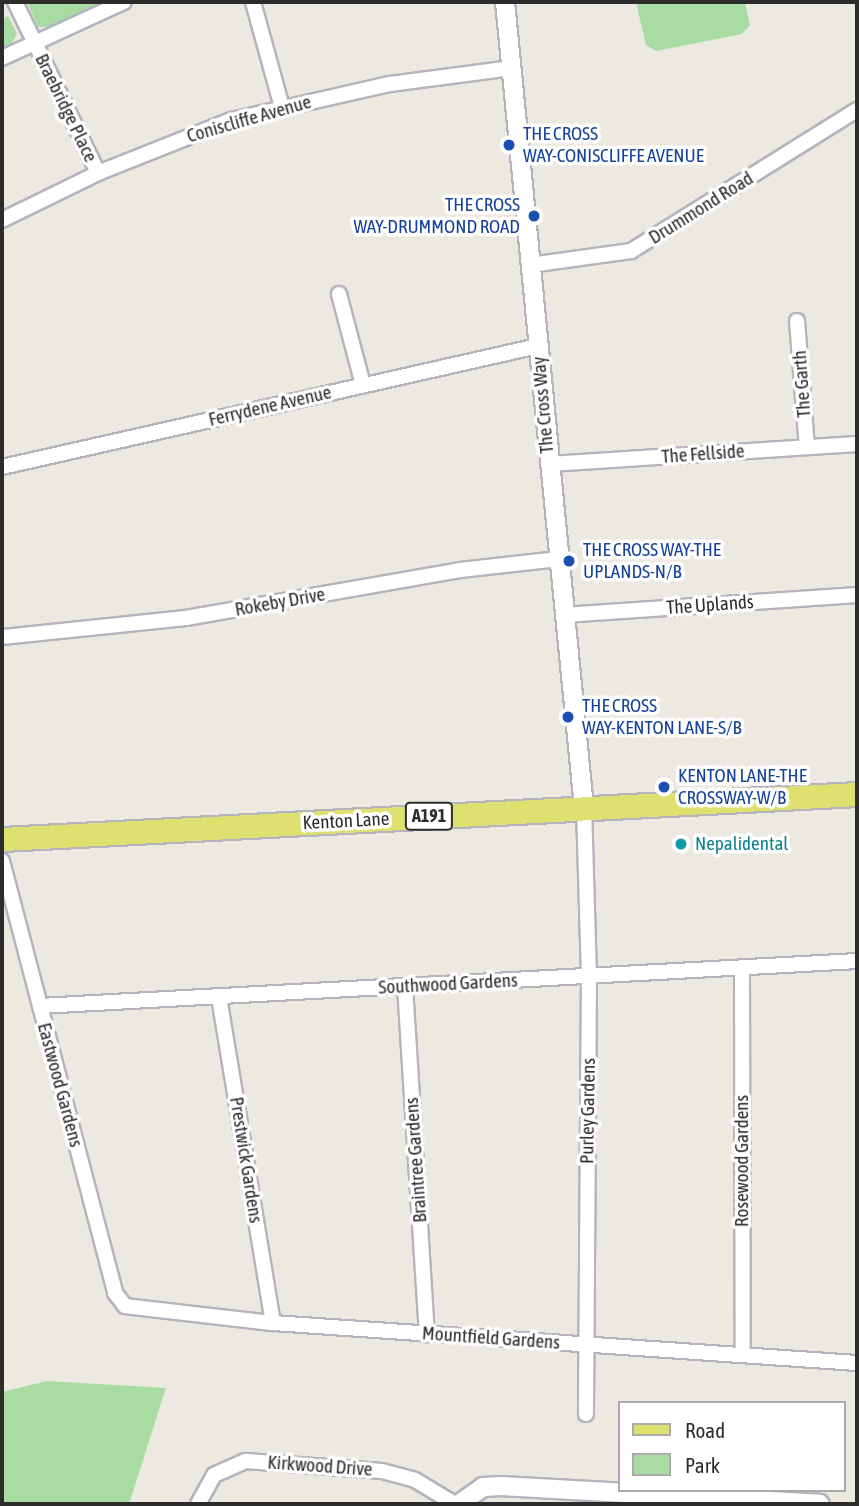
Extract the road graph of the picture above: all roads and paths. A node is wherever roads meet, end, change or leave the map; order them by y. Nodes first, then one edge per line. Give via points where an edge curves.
1 (15, 2) edge
2 (124, 2) edge
3 (253, 2) edge
4 (505, 2) edge
5 (35, 43) junction
6 (2, 58) edge
7 (512, 68) junction
8 (282, 107) junction
9 (857, 110) edge
10 (98, 173) junction
11 (2, 219) edge
12 (530, 265) junction
13 (339, 293) dead end
14 (797, 321) dead end
15 (538, 346) junction
16 (363, 385) junction
17 (857, 444) edge
18 (807, 447) junction
19 (549, 464) junction
20 (2, 467) edge
21 (558, 559) junction
22 (857, 595) edge
23 (563, 615) junction
24 (2, 638) edge
25 (857, 794) edge
26 (584, 808) junction
27 (2, 839) edge
28 (2, 861) edge
29 (857, 961) edge
30 (742, 968) junction
31 (589, 976) junction
32 (405, 986) junction
33 (219, 997) junction
34 (40, 1006) junction
35 (125, 1306) joint
36 (274, 1323) junction
37 (427, 1334) junction
38 (585, 1345) junction
39 (743, 1355) junction
40 (857, 1363) edge
41 (586, 1414) dead end
42 (580, 1497) edge
43 (712, 1501) edge
44 (198, 1504) edge
45 (457, 1504) edge
46 (819, 1504) edge

1 - 5 street, Braebridge Place
2 - 5 street, Braebridge Place
3 - 8 street
4 - 7 street, The Cross Way
5 - 6 street, Braebridge Place
5 - 10 street, Braebridge Place
7 - 8 street, Coniscliffe Avenue via 390,84
7 - 12 street, The Cross Way
8 - 10 street, Coniscliffe Avenue via 165,144
9 - 12 street, Drummond Road via 631,251
10 - 11 street, Coniscliffe Avenue
12 - 15 street, The Cross Way
13 - 16 street
14 - 18 street, The Garth
15 - 16 street, Ferrydene Avenue
15 - 19 street, The Cross Way
16 - 20 street, Ferrydene Avenue
17 - 18 street, The Fellside
18 - 19 street, The Fellside
19 - 21 street, The Cross Way
21 - 23 street, The Cross Way
21 - 24 street, Rokeby Drive via 460,570 186,618
22 - 23 street, The Uplands
23 - 26 street, The Cross Way
25 - 26 main road, Kenton Lane / A191
26 - 27 main road, Kenton Lane / A191
26 - 31 street, Purley Gardens
28 - 34 street, Eastwood Gardens
29 - 30 street, Southwood Gardens
30 - 31 street, Southwood Gardens
30 - 39 street, Rosewood Gardens
31 - 32 street, Southwood Gardens
31 - 38 street, Purley Gardens
32 - 33 street, Southwood Gardens
32 - 37 street, Braintree Gardens
33 - 34 street, Southwood Gardens
33 - 36 street, Prestwick Gardens
34 - 35 street, Eastwood Gardens via 115,1293
35 - 36 street, Mountfield Gardens
36 - 37 street, Mountfield Gardens
37 - 38 street, Mountfield Gardens
38 - 39 street, Mountfield Gardens
38 - 41 street, Purley Gardens
39 - 40 street, Mountfield Gardens
42 - 43 street, Kirkwood Drive
42 - 45 street, Kirkwood Drive via 483,1487
43 - 46 street, Kirkwood Drive
44 - 45 street, Kirkwood Drive via 214,1475 247,1461 382,1471 415,1480

